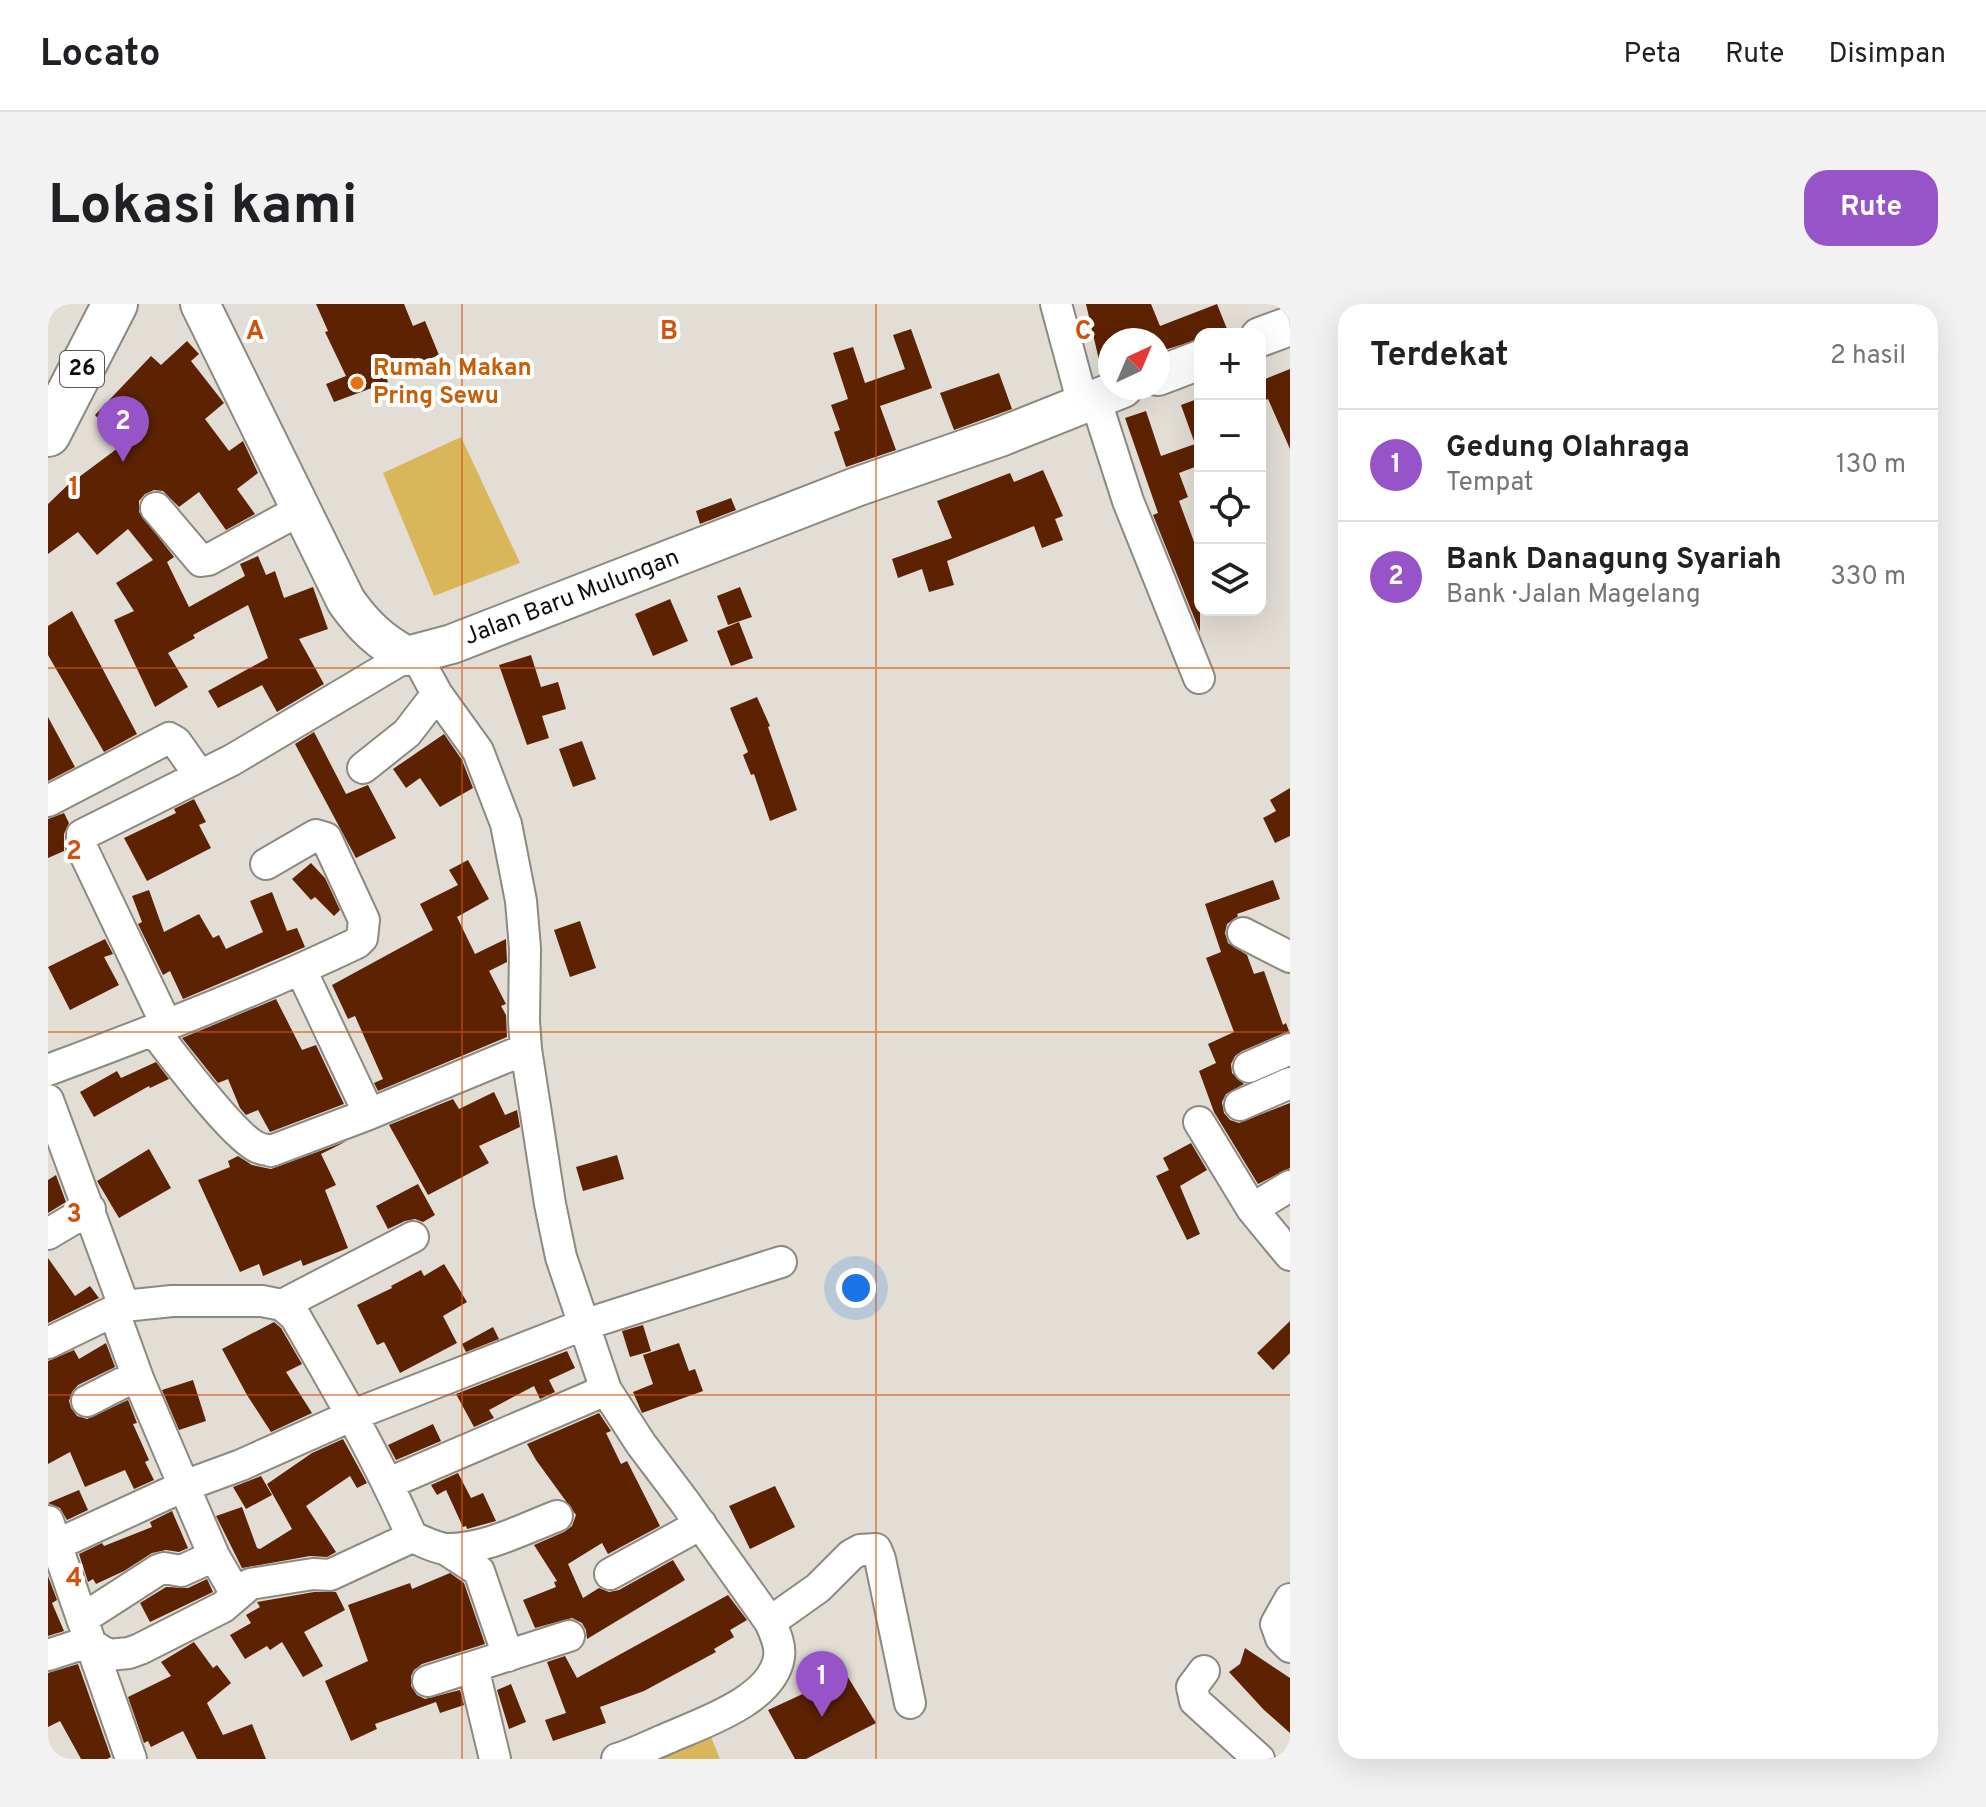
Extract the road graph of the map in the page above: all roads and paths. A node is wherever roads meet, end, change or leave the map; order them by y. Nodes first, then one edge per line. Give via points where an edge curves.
1 (84, 304) edge
2 (115, 304) edge
3 (200, 304) edge
4 (1056, 304) edge
5 (1194, 362) edge
6 (1170, 371) edge
7 (48, 375) edge
8 (1098, 393) edge
9 (1098, 398) edge
10 (1101, 400) edge
11 (48, 434) edge
12 (156, 508) dead end
13 (300, 510) junction
14 (412, 655) junction
15 (1199, 678) dead end
16 (437, 694) junction
17 (363, 768) dead end
18 (200, 776) junction
19 (48, 801) edge
20 (266, 864) dead end
21 (1243, 933) dead end
22 (1290, 957) edge
23 (301, 970) junction
24 (160, 1028) junction
25 (526, 1049) junction
26 (1290, 1049) edge
27 (1249, 1067) dead end
28 (48, 1070) edge
29 (1290, 1083) edge
30 (48, 1100) edge
31 (1240, 1105) dead end
32 (369, 1114) junction
33 (1199, 1122) dead end
34 (1290, 1186) edge
35 (90, 1209) junction
36 (1252, 1209) junction
37 (48, 1234) edge
38 (413, 1237) dead end
39 (1290, 1255) edge
40 (781, 1262) dead end
41 (282, 1305) junction
42 (119, 1309) junction
43 (583, 1325) junction
44 (48, 1343) edge
45 (136, 1376) junction
46 (606, 1390) junction
47 (87, 1401) dead end
48 (353, 1415) junction
49 (389, 1483) junction
50 (184, 1486) junction
51 (557, 1516) dead end
52 (701, 1524) junction
53 (52, 1533) edge
54 (412, 1537) junction
55 (445, 1549) junction
56 (214, 1556) junction
57 (610, 1574) dead end
58 (236, 1594) junction
59 (1290, 1599) edge
60 (770, 1622) junction
61 (85, 1631) junction
62 (569, 1636) dead end
63 (1290, 1647) edge
64 (48, 1655) edge
65 (508, 1656) junction
66 (473, 1667) junction
67 (1204, 1671) dead end
68 (428, 1681) dead end
69 (910, 1703) dead end
70 (131, 1759) edge
71 (495, 1759) edge
72 (617, 1759) edge
73 (1259, 1759) edge

1 - 7 highway, 26
2 - 11 highway, 26
3 - 13 main road
4 - 8 street
5 - 6 main road
9 - 14 main road, Jalan Baru Mulungan
10 - 15 street via 1133,514
12 - 13 street via 201,561
13 - 14 main road via 360,621 384,644
14 - 16 street
14 - 18 street
16 - 17 street via 407,733
16 - 25 street via 478,751 506,824 521,901
18 - 19 street via 169,738
18 - 24 street via 81,838
20 - 23 street via 316,835 326,838 364,920 357,943
21 - 22 street
23 - 24 street
23 - 32 street
24 - 28 street
24 - 32 street via 217,1109 258,1148 271,1151
25 - 32 street
25 - 43 street via 561,1257
26 - 27 street
29 - 31 street
30 - 35 street
33 - 36 street
34 - 36 street
35 - 37 street
35 - 42 street
36 - 39 street
38 - 41 street
40 - 43 street
41 - 42 street via 172,1301
41 - 48 street via 295,1316
42 - 44 street
42 - 45 street
43 - 46 street
43 - 48 street
45 - 47 street
45 - 50 street
46 - 49 street
46 - 52 street
48 - 49 street
48 - 50 street
49 - 54 street
50 - 53 street
50 - 56 street
51 - 55 street via 495,1540
52 - 57 street
52 - 60 street
53 - 61 street
54 - 55 street
54 - 58 street via 330,1575 250,1584
55 - 65 street via 479,1571
56 - 58 street
56 - 61 street via 181,1571 158,1570
58 - 61 street via 223,1607 129,1653 108,1655
59 - 63 street via 1276,1624
60 - 69 street via 818,1588 851,1555 876,1549
60 - 72 street via 779,1642 779,1659 772,1675 747,1700
61 - 64 street
61 - 70 street
62 - 65 street
65 - 66 street
66 - 68 street
66 - 71 street
67 - 73 street via 1192,1687 1195,1701

